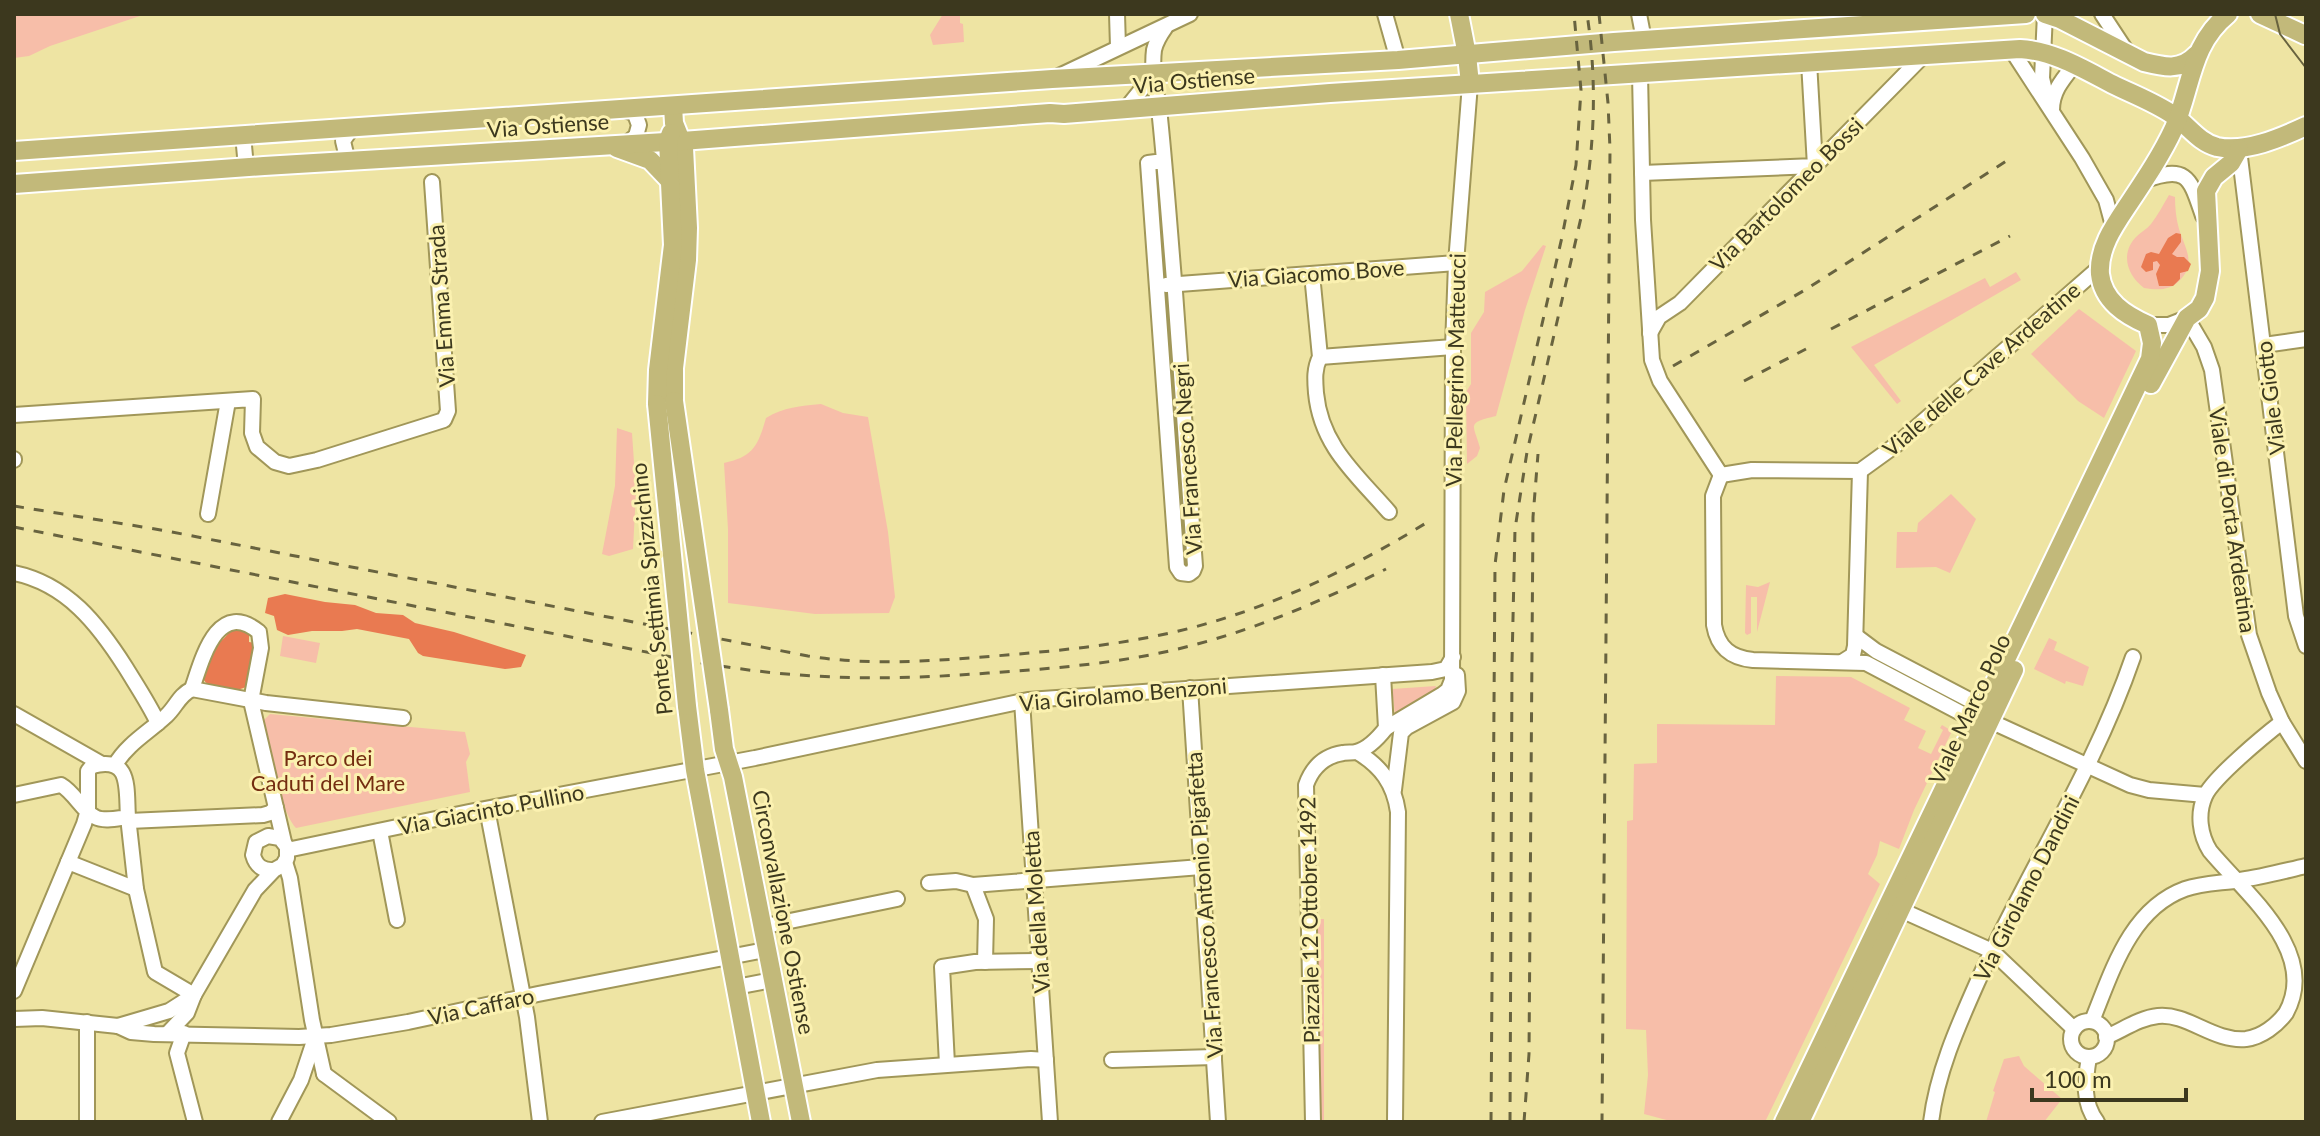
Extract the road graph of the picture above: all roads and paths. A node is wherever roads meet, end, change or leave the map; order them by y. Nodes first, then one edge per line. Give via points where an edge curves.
1 (1117, 14) edge
2 (1190, 14) edge
3 (1385, 14) edge
4 (1459, 14) edge
5 (1639, 14) edge
6 (2026, 14) edge
7 (2045, 14) edge
8 (2102, 14) edge
9 (2228, 14) edge
10 (2260, 14) edge
11 (2292, 14) edge
12 (1924, 18) edge
13 (1805, 22) edge
14 (1165, 28) junction
15 (2306, 35) edge
16 (1644, 40) junction
17 (1118, 47) junction
18 (2011, 49) junction
19 (2127, 52) junction
20 (2045, 53) junction
21 (1924, 55) junction
22 (2196, 55) junction
23 (1398, 60) junction
24 (1809, 62) junction
25 (2075, 64) junction
26 (1468, 69) junction
27 (1640, 74) junction
28 (1052, 79) junction
29 (1143, 80) junction
30 (1159, 108) junction
31 (623, 109) junction
32 (1125, 110) junction
33 (2052, 110) junction
34 (673, 114) junction
35 (2177, 118) junction
36 (2306, 126) edge
37 (352, 128) junction
38 (2306, 133) edge
39 (243, 135) junction
40 (2284, 135) junction
41 (675, 141) junction
42 (626, 144) junction
43 (606, 145) junction
44 (2239, 149) junction
45 (14, 151) edge
46 (1164, 161) junction
47 (348, 162) junction
48 (1815, 166) junction
49 (246, 167) junction
50 (1642, 173) junction
51 (2143, 181) junction
52 (432, 182) dead end
53 (671, 182) junction
54 (14, 184) edge
55 (2113, 226) junction
56 (2208, 232) junction
57 (1456, 263) junction
58 (2100, 267) junction
59 (1312, 274) junction
60 (1175, 284) junction
61 (1157, 286) junction
62 (2187, 318) junction
63 (2148, 325) junction
64 (1650, 333) junction
65 (2306, 339) edge
66 (2264, 345) junction
67 (1453, 347) junction
68 (1320, 357) junction
69 (228, 401) junction
70 (666, 402) junction
71 (14, 415) edge
72 (1860, 471) junction
73 (1721, 475) junction
74 (1389, 512) dead end
75 (208, 514) dead end
76 (14, 573) edge
77 (1856, 636) junction
78 (2306, 646) edge
79 (1453, 657) junction
80 (2133, 657) dead end
81 (1842, 662) junction
82 (1383, 675) junction
83 (1190, 688) junction
84 (192, 689) junction
85 (251, 701) junction
86 (1022, 701) junction
87 (14, 714) edge
88 (1983, 717) junction
89 (403, 718) dead end
90 (2282, 722) junction
91 (158, 723) junction
92 (1386, 728) junction
93 (725, 751) junction
94 (1357, 752) junction
95 (2306, 761) edge
96 (109, 764) junction
97 (2087, 766) junction
98 (695, 770) junction
99 (14, 795) edge
100 (1394, 795) junction
101 (2205, 795) junction
102 (487, 809) junction
103 (88, 810) junction
104 (270, 811) junction
105 (129, 819) junction
106 (380, 831) junction
107 (268, 836) junction
108 (283, 856) junction
109 (68, 862) junction
110 (257, 864) junction
111 (2306, 866) edge
112 (1201, 867) junction
113 (1033, 880) junction
114 (2238, 881) junction
115 (929, 883) dead end
116 (973, 885) junction
117 (136, 889) junction
118 (255, 890) junction
119 (897, 899) dead end
120 (1901, 910) junction
121 (397, 920) dead end
122 (761, 927) junction
123 (765, 950) junction
124 (1992, 951) junction
125 (730, 956) junction
126 (1039, 961) junction
127 (985, 962) junction
128 (772, 980) junction
129 (736, 987) junction
130 (14, 991) edge
131 (197, 991) junction
132 (523, 997) junction
133 (14, 1011) edge
134 (169, 1011) junction
135 (37, 1017) junction
136 (14, 1019) edge
137 (2092, 1021) junction
138 (87, 1022) junction
139 (118, 1026) junction
140 (2074, 1029) junction
141 (184, 1033) junction
142 (164, 1034) junction
143 (315, 1036) junction
144 (2106, 1037) junction
145 (1214, 1057) junction
146 (2089, 1057) junction
147 (1046, 1060) junction
148 (1112, 1060) dead end
149 (947, 1064) junction
150 (324, 1074) junction
151 (301, 1080) junction
152 (794, 1086) junction
153 (756, 1093) junction
154 (87, 1122) edge
155 (195, 1122) edge
156 (279, 1122) edge
157 (389, 1122) edge
158 (540, 1122) edge
159 (602, 1122) edge
160 (761, 1122) edge
161 (801, 1122) edge
162 (1050, 1122) edge
163 (1218, 1122) edge
164 (1313, 1122) edge
165 (1395, 1122) edge
166 (1784, 1122) edge
167 (1800, 1122) edge
168 (1931, 1122) edge
169 (2097, 1122) edge

1 - 17 street
2 - 14 street
3 - 23 street
4 - 26 main road
5 - 16 street
6 - 12 main road, Via Ostiense
7 - 19 main road
7 - 20 street
8 - 19 street
9 - 22 main road
10 - 15 main road
11 - 15 main road
12 - 13 main road, Via Ostiense
13 - 16 main road, Via Ostiense
14 - 17 street
14 - 29 street
16 - 26 main road, Via Ostiense
17 - 28 street
18 - 20 main road, Via Ostiense
18 - 21 main road, Via Ostiense
18 - 33 street
19 - 22 main road via 2165,67 2183,65
20 - 25 main road, Via Ostiense
20 - 33 street via 2043,84
21 - 24 main road, Via Ostiense
21 - 48 street, Via Bartolomeo Bossi
22 - 35 main road
23 - 26 main road, Via Ostiense
23 - 29 main road, Via Ostiense
24 - 27 main road, Via Ostiense
24 - 48 street
25 - 33 street via 2057,87
25 - 35 main road, Via Ostiense
26 - 27 main road, Via Ostiense
26 - 30 main road, Via Ostiense
26 - 57 street, Via Pellegrino Matteucci
27 - 50 street
28 - 29 main road, Via Ostiense
28 - 34 main road, Via Ostiense
29 - 30 street, Via Francesco Negri
29 - 32 street
30 - 32 main road, Via Ostiense
30 - 46 street, Via Francesco Negri
31 - 34 main road, Via Ostiense
31 - 37 main road, Via Ostiense
31 - 42 street via 635,114 639,125
32 - 41 main road, Via Ostiense
33 - 55 street via 2106,200
34 - 41 main road
35 - 44 main road, Via Ostiense via 2206,143
35 - 51 main road
36 - 40 main road
37 - 39 main road, Via Ostiense
37 - 47 street via 343,141
38 - 40 main road
39 - 45 main road, Via Ostiense
39 - 49 street
40 - 44 main road
41 - 42 main road, Via Ostiense
41 - 53 main road
41 - 70 main road via 688,251
42 - 43 main road, Via Ostiense
43 - 47 main road, Via Ostiense
43 - 53 main road via 644,157
44 - 56 main road via 2207,187
44 - 66 street, Viale Giotto
46 - 60 street, Via Francesco Negri
46 - 61 street, Via Francesco Negri via 1148,163
47 - 49 main road, Via Ostiense
48 - 50 street
48 - 64 street, Via Bartolomeo Bossi via 1680,303 1657,319
49 - 54 main road, Via Ostiense
50 - 64 street
51 - 55 main road
51 - 56 street via 2175,173 2184,177 2193,186
52 - 69 street, Via Emma Strada via 446,418 289,466 257,447 253,399
53 - 70 main road via 672,256 659,361
55 - 58 main road
56 - 62 main road via 2207,291 2199,309
57 - 59 street, Via Giacomo Bove
57 - 67 street, Via Pellegrino Matteucci
58 - 63 main road via 2114,304
58 - 72 street, Viale delle Cave Ardeatine
59 - 60 street, Via Giacomo Bove
59 - 68 street
60 - 61 street
60 - 61 street, Via Francesco Negri via 1195,566 1189,574 1177,567
62 - 63 street
62 - 88 main road, Viale Marco Polo
62 - 90 street, Viale di Porta Ardeatina via 2211,366 2250,642
63 - 88 main road, Viale Marco Polo via 2150,359
64 - 73 street via 1657,377
65 - 66 street
66 - 78 street, Viale Giotto via 2296,616
67 - 68 street
67 - 79 street, Via Pellegrino Matteucci
68 - 74 street via 1316,387 1325,432
69 - 71 street
69 - 75 street
70 - 93 main road, Ponte Settimia Spizzichino, bridge
70 - 98 main road, Ponte Settimia Spizzichino, bridge
72 - 73 street via 1752,470
72 - 77 street
73 - 81 street via 1713,501 1714,625 1720,643 1730,655 1743,659
76 - 91 street via 53,586 86,614
77 - 81 street via 1853,655
77 - 88 street
79 - 82 street, Via Girolamo Benzoni via 1441,671
79 - 92 street, Piazzale 12 Ottobre 1492 via 1447,691
79 - 100 street via 1459,684 1456,698 1403,731
80 - 97 street, Via Girolamo Dandini
81 - 88 street via 1869,664
82 - 83 street, Via Girolamo Benzoni
82 - 92 street
83 - 86 street, Via Girolamo Benzoni
83 - 112 street, Via Francesco Antonio Pigafetta
84 - 85 street
84 - 85 street via 218,630 228,623 247,625 261,639
84 - 91 street
85 - 89 street
85 - 104 street
86 - 93 street, Via Girolamo Benzoni
86 - 113 street, Via della Moletta
87 - 96 street
88 - 97 street
88 - 120 main road, Viale Marco Polo
88 - 166 main road, Viale Marco Polo
90 - 95 street, Viale di Porta Ardeatina
90 - 101 street
91 - 96 street
92 - 94 street, Piazzale 12 Ottobre 1492
93 - 98 street, Via Girolamo Benzoni
93 - 122 main road, Circonvallazione Ostiense
94 - 100 street via 1381,770
94 - 164 street, Piazzale 12 Ottobre 1492 via 1321,761 1306,785
96 - 103 street via 88,771
96 - 105 street via 124,774
97 - 101 street via 2137,787
97 - 124 street, Via Girolamo Dandini
98 - 102 street, Via Giacinto Pullino
98 - 125 main road
99 - 103 street via 61,785
100 - 165 street
101 - 114 street via 2204,840
102 - 106 street, Via Giacinto Pullino
102 - 132 street
103 - 105 street via 99,819
103 - 109 street
104 - 105 street
104 - 107 street
104 - 108 street
105 - 117 street
106 - 108 street, Via Giacinto Pullino
106 - 121 street
107 - 108 street via 277,837
107 - 110 street via 255,845
108 - 110 street via 267,870
108 - 118 street
108 - 143 street
109 - 117 street
109 - 130 street
110 - 118 street
111 - 114 street
112 - 113 street
112 - 145 street, Via Francesco Antonio Pigafetta
113 - 116 street
113 - 126 street, Via della Moletta
114 - 137 street via 2185,889 2149,912 2120,954
114 - 144 street via 2296,952 2299,983 2287,1012 2270,1029 2246,1039 2224,1037 2164,1016
115 - 116 street
116 - 127 street via 986,919
117 - 131 street via 155,972
118 - 131 street
119 - 122 street
120 - 124 street
120 - 167 main road, Viale Marco Polo
122 - 123 main road, Circonvallazione Ostiense
123 - 125 street, Via Caffaro
123 - 128 main road, Circonvallazione Ostiense
124 - 140 street
124 - 168 street, Via Girolamo Dandini via 1945,1060
125 - 129 main road
125 - 132 street, Via Caffaro
126 - 127 street
126 - 147 street, Via della Moletta
127 - 149 street via 942,967
128 - 129 street
128 - 152 main road, Circonvallazione Ostiense
129 - 153 main road
131 - 134 street
131 - 142 street via 187,1013
132 - 143 street, Via Caffaro
132 - 158 street
133 - 135 street
134 - 139 street
134 - 142 street via 157,1023
135 - 136 street
135 - 138 street, Via Caffaro
137 - 140 street
137 - 144 street
138 - 139 street, Via Caffaro
138 - 154 street
139 - 142 street, Via Caffaro
140 - 146 street via 2075,1050
141 - 142 street, Via Caffaro
141 - 143 street, Via Caffaro
141 - 155 street via 177,1055
143 - 150 street
143 - 151 street
144 - 146 street via 2100,1053
145 - 148 street
145 - 163 street, Via Francesco Antonio Pigafetta
146 - 169 street via 2085,1093
147 - 149 street
147 - 162 street, Via della Moletta
149 - 152 street via 877,1070
150 - 151 street
150 - 157 street
151 - 156 street
152 - 153 street
152 - 161 main road, Circonvallazione Ostiense
153 - 159 street
153 - 160 main road

